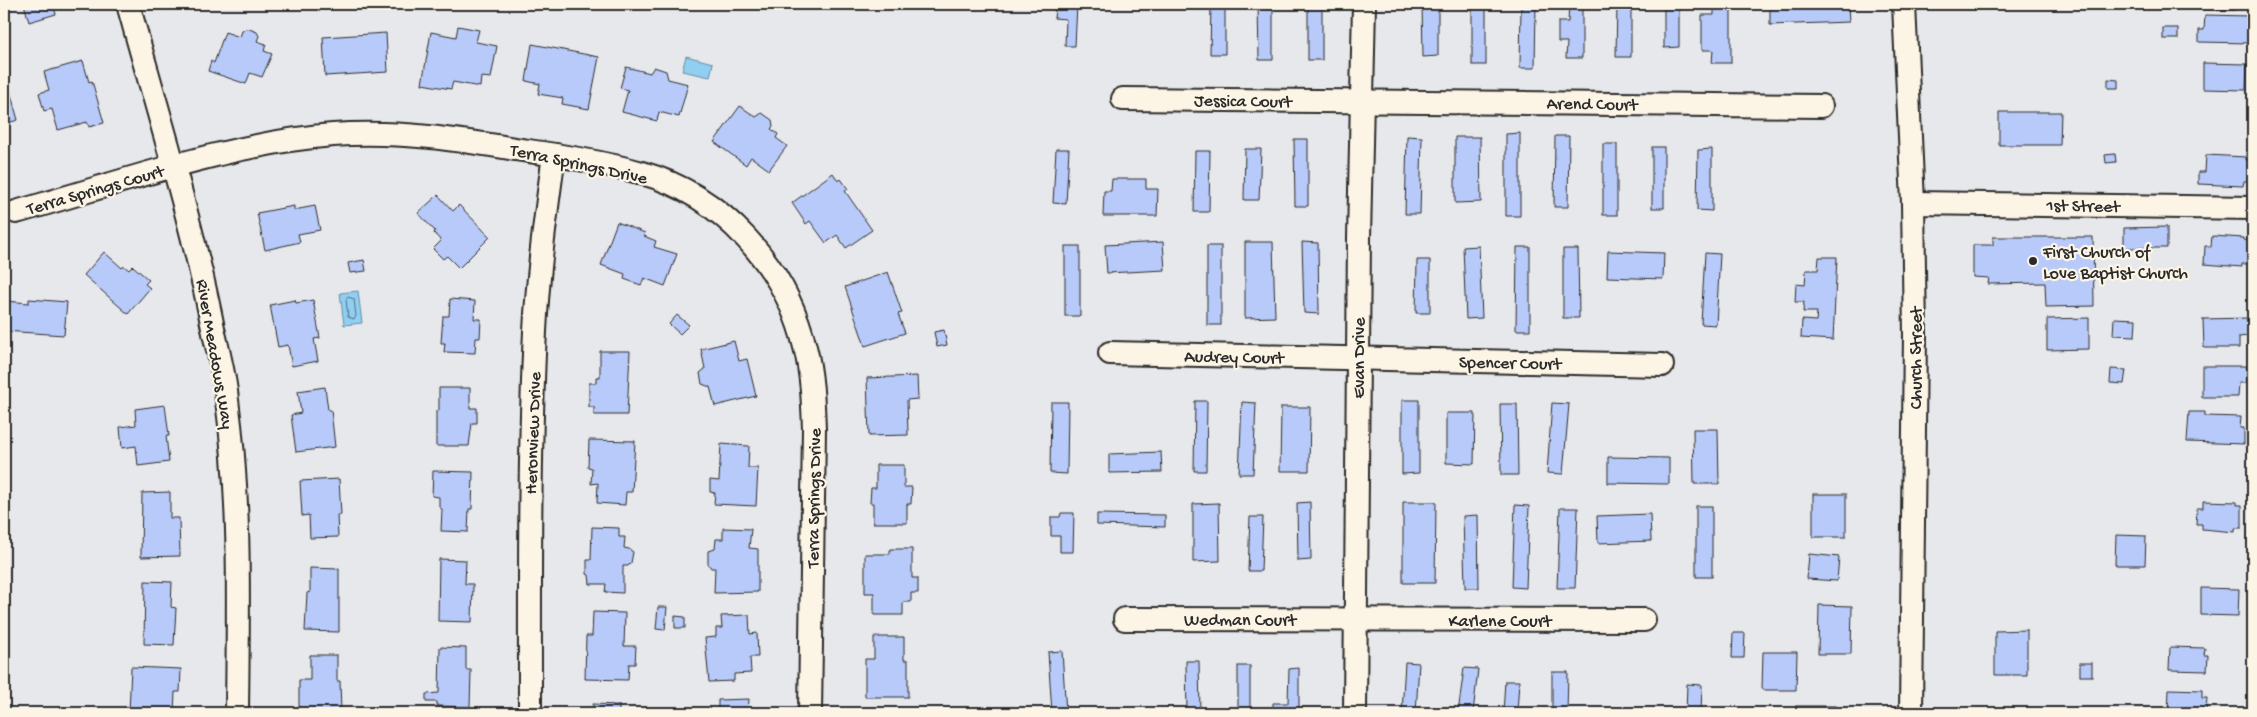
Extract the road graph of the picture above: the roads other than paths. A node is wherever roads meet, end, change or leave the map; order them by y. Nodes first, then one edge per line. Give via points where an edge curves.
1 (128, 4) edge
2 (1364, 4) edge
3 (1904, 4) edge
4 (1123, 98) dead end
5 (1362, 101) junction
6 (1821, 106) dead end
7 (554, 155) junction
8 (175, 166) junction
9 (1913, 203) junction
10 (2253, 208) edge
11 (16, 212) dead end
12 (1110, 353) dead end
13 (1358, 359) junction
14 (1662, 365) dead end
15 (1125, 619) dead end
16 (1356, 619) junction
17 (1644, 620) dead end
18 (237, 713) edge
19 (530, 713) edge
20 (810, 713) edge
21 (1355, 713) edge
22 (1911, 713) edge

1 - 8 street, River Meadows Way
2 - 5 street, Evan Drive
3 - 9 street, Church Street
4 - 5 street, Jessica Court
5 - 6 street, Arend Court
5 - 13 street, Evan Drive
7 - 8 street, Terra Springs Drive via 442,137 334,135 239,150
7 - 19 street, Heronview Drive via 535,331 530,508
7 - 20 street, Terra Springs Drive via 644,173 678,187 709,206 757,250 792,306 805,346 813,387
8 - 11 street, Terra Springs Court
8 - 18 street, River Meadows Way via 209,304 227,398 236,476 239,539
9 - 10 street, 1st Street
9 - 22 street, Church Street via 1915,356
12 - 13 street, Audrey Court
13 - 14 street, Spencer Court
13 - 16 street, Evan Drive
15 - 16 street, Wedman Court
16 - 17 street, Karlene Court
16 - 21 street, Evan Drive

